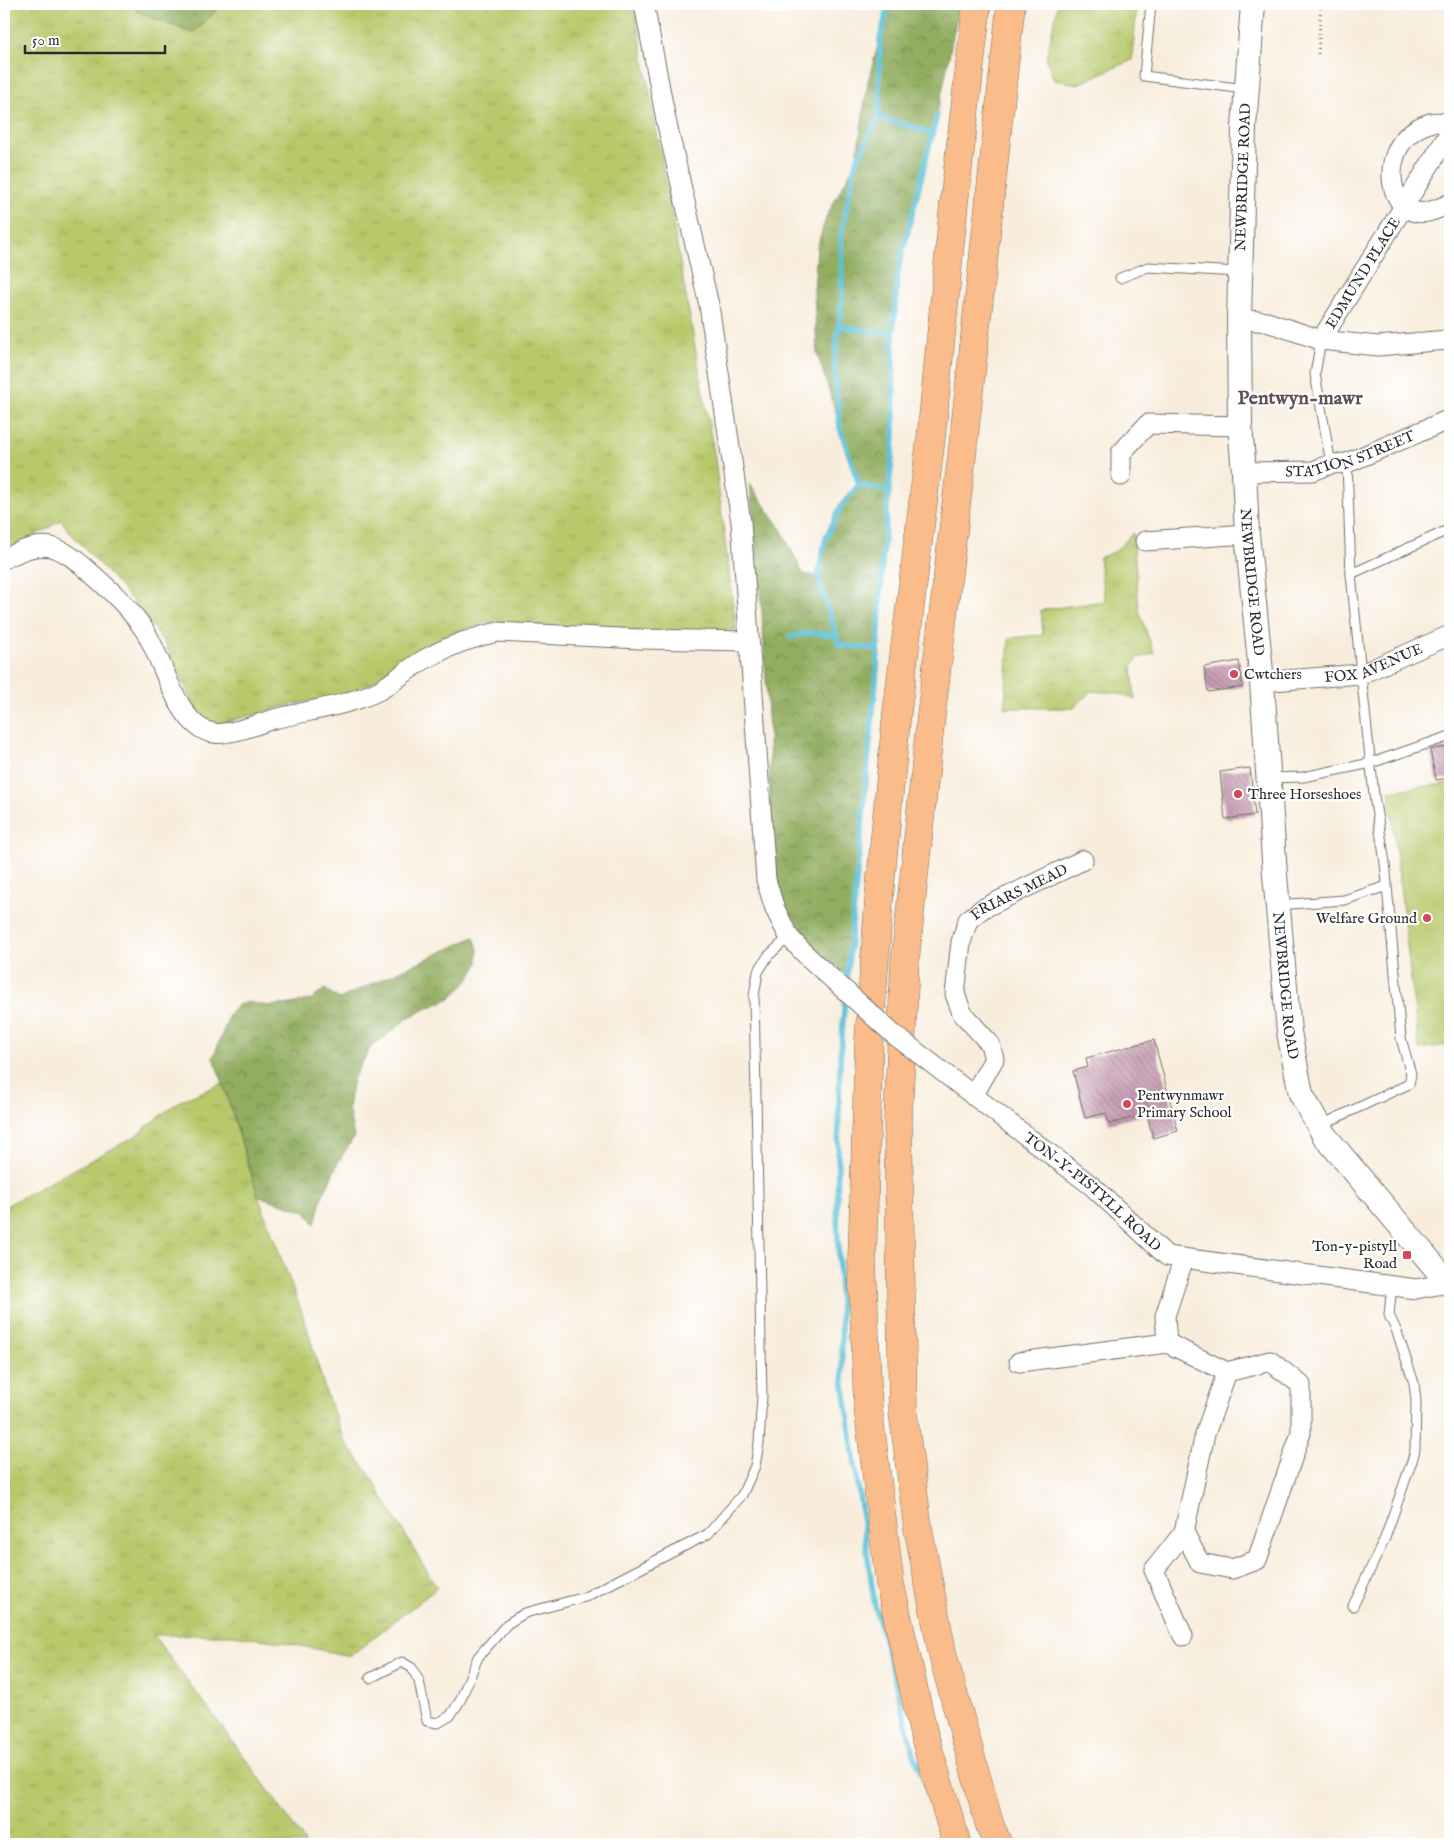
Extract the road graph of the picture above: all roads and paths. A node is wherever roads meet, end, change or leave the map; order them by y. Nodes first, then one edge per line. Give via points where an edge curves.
1 (644, 4) edge
2 (977, 4) edge
3 (1011, 4) edge
4 (1151, 4) edge
5 (1253, 4) edge
6 (1321, 4) edge
7 (1318, 54) dead end
8 (1247, 89) junction
9 (1450, 125) edge
10 (1450, 132) edge
11 (1450, 203) edge
12 (1405, 207) junction
13 (1240, 272) junction
14 (1120, 278) dead end
15 (1239, 319) junction
16 (1450, 338) edge
17 (1321, 340) junction
18 (1450, 419) edge
19 (1240, 426) junction
20 (1339, 464) junction
21 (1244, 472) junction
22 (1121, 476) dead end
23 (1450, 529) edge
24 (1247, 534) junction
25 (1145, 540) dead end
26 (4, 559) edge
27 (1351, 574) junction
28 (1450, 635) edge
29 (749, 641) junction
30 (1361, 674) junction
31 (1262, 682) junction
32 (1450, 736) edge
33 (1371, 763) junction
34 (1268, 778) junction
35 (1083, 860) dead end
36 (1387, 886) junction
37 (1278, 905) junction
38 (789, 937) junction
39 (973, 1096) junction
40 (1319, 1126) junction
41 (1184, 1258) junction
42 (1449, 1284) edge
43 (1392, 1286) junction
44 (1167, 1343) junction
45 (1019, 1362) dead end
46 (1227, 1372) junction
47 (1184, 1532) junction
48 (1353, 1606) dead end
49 (1183, 1636) dead end
50 (370, 1678) dead end
51 (957, 1844) edge
52 (998, 1844) edge

1 - 29 street, TON-Y-PISTYLL ROAD via 666,120 709,305 741,522
2 - 51 main road via 880,887 869,1039 862,1261 868,1407 890,1584 924,1735
3 - 52 main road via 906,952 898,1120 903,1412 918,1528 943,1656 990,1826
4 - 8 lane via 1144,76
5 - 8 street, NEWBRIDGE ROAD
6 - 7 path
8 - 13 street, NEWBRIDGE ROAD
9 - 12 street, EDMUND PLACE via 1442,122 1426,124 1410,132 1397,148 1391,166 1392,186
10 - 12 street, EDMUND PLACE
11 - 12 street, EDMUND PLACE via 1432,212 1418,214
12 - 17 street, EDMUND PLACE
13 - 14 lane via 1148,267
13 - 15 street, NEWBRIDGE ROAD
15 - 17 street via 1267,322
15 - 19 street, NEWBRIDGE ROAD
16 - 17 street via 1378,346
17 - 20 lane via 1315,374
18 - 20 street, STATION STREET
19 - 21 street, NEWBRIDGE ROAD
19 - 22 street via 1148,424 1121,453
20 - 21 street, STATION STREET via 1313,471
20 - 27 lane
21 - 24 street, NEWBRIDGE ROAD
23 - 27 lane
24 - 25 street
24 - 31 street, NEWBRIDGE ROAD
26 - 29 street via 39,545 55,547 78,562 128,607 146,633 184,712 205,731 221,734 340,704 379,690 426,658 476,636 498,632 649,640
27 - 30 lane
28 - 30 street, FOX AVENUE
29 - 38 street, TON-Y-PISTYLL ROAD via 766,880 775,909
30 - 31 street, FOX AVENUE
30 - 33 lane
31 - 34 street, NEWBRIDGE ROAD
32 - 33 lane
33 - 34 lane via 1303,777
33 - 36 lane
34 - 37 street, NEWBRIDGE ROAD
35 - 39 street, FRIARS MEAD via 982,909 968,920 961,942 955,994 962,1013 990,1044 994,1060
36 - 37 lane via 1344,900
36 - 40 lane via 1402,1038 1411,1074 1409,1084
37 - 40 street, NEWBRIDGE ROAD via 1289,1032 1301,1094
38 - 39 street, TON-Y-PISTYLL ROAD, bridge via 892,1033
38 - 50 lane via 768,956 758,972 754,996 762,1396 755,1466 742,1495 708,1534 585,1597 525,1613 506,1624 478,1657 460,1701 450,1716 438,1723 428,1721 419,1681 412,1668 402,1662
39 - 41 street, TON-Y-PISTYLL ROAD via 1092,1186 1167,1256
40 - 42 street, NEWBRIDGE ROAD
41 - 43 street, TON-Y-PISTYLL ROAD
41 - 44 street via 1165,1316
42 - 43 street, TON-Y-PISTYLL ROAD via 1416,1289
43 - 48 lane via 1389,1315 1414,1383 1415,1450 1385,1538
44 - 45 street
44 - 46 street
46 - 47 street via 1205,1434
46 - 47 street via 1270,1362 1301,1385 1301,1433 1257,1560 1232,1570 1200,1563
47 - 49 street via 1154,1570

